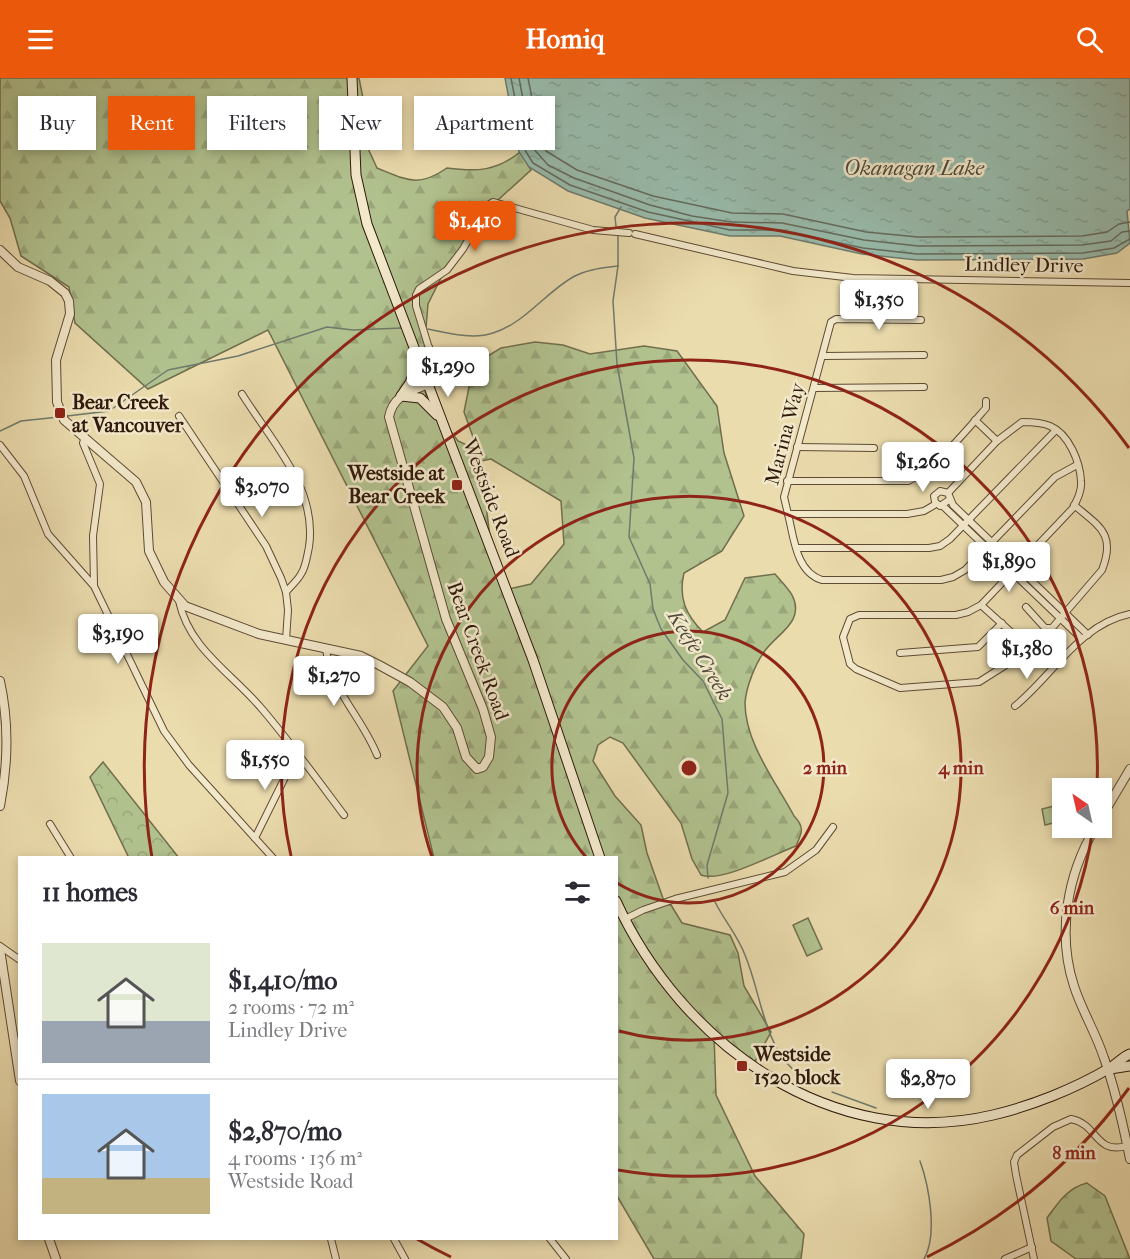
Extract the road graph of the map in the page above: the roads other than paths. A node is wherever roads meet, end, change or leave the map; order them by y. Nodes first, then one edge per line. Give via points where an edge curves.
1 (352, 78) edge
2 (0, 250) edge
3 (1130, 284) edge
4 (921, 320) dead end
5 (924, 355) dead end
6 (824, 356) junction
7 (419, 359) junction
8 (428, 384) junction
9 (924, 387) dead end
10 (814, 388) junction
11 (242, 394) dead end
12 (401, 396) junction
13 (986, 401) dead end
14 (179, 416) dead end
15 (975, 420) junction
16 (443, 421) junction
17 (1056, 430) junction
18 (85, 436) junction
19 (997, 441) junction
20 (0, 445) edge
21 (797, 447) junction
22 (874, 448) dead end
23 (1077, 465) junction
24 (787, 481) junction
25 (948, 497) junction
26 (936, 504) junction
27 (1074, 505) junction
28 (943, 506) junction
29 (788, 514) junction
30 (966, 522) junction
31 (989, 544) junction
32 (797, 548) junction
33 (1015, 569) junction
34 (94, 586) junction
35 (286, 592) junction
36 (179, 600) junction
37 (981, 605) junction
38 (1026, 607) dead end
39 (1130, 614) edge
40 (1063, 615) junction
41 (1002, 624) junction
42 (1085, 637) junction
43 (286, 640) junction
44 (326, 649) junction
45 (900, 653) dead end
46 (0, 681) edge
47 (1015, 706) dead end
48 (297, 753) junction
49 (376, 755) dead end
50 (1130, 769) edge
51 (1112, 799) edge
52 (0, 806) edge
53 (344, 815) dead end
54 (50, 824) dead end
55 (833, 827) dead end
56 (255, 838) junction
57 (1090, 838) edge
58 (70, 856) edge
59 (271, 856) edge
60 (599, 856) edge
61 (618, 905) edge
62 (625, 920) junction
63 (0, 947) edge
64 (18, 959) edge
65 (1130, 1054) edge
66 (1130, 1066) edge
67 (18, 1068) edge
68 (1108, 1069) junction
69 (1127, 1146) junction
70 (1130, 1159) edge
71 (49, 1240) edge
72 (331, 1240) edge
73 (395, 1240) edge
74 (551, 1240) edge
75 (1032, 1247) junction
76 (56, 1259) edge
77 (336, 1259) edge
78 (405, 1259) edge
79 (566, 1259) edge
80 (1005, 1259) edge
81 (1034, 1259) edge

1 - 7 main road, Westside Road via 356,175 361,200
2 - 18 street, Bear Creek Road via 18,267 58,286 69,301 70,314 56,360 57,402 64,420
3 - 8 street, Lindley Drive via 853,278 793,271 632,233 601,232 493,202 447,270 416,295 428,345 441,372 438,379
4 - 6 street, Marina Way via 836,319 827,330
5 - 6 street
6 - 10 street, Marina Way
7 - 8 main road, Westside Road
7 - 12 main road
8 - 12 street
8 - 16 main road, Westside Road
9 - 10 street
10 - 21 street, Marina Way
11 - 35 street via 294,475 308,509 307,556 302,574
12 - 16 main road via 420,398
12 - 44 street, Bear Creek Road via 391,404 389,417 446,619 491,737 489,757 483,767 473,766 466,757 457,728 431,697 361,656
13 - 15 street via 986,408
14 - 35 street via 266,546
15 - 19 street
15 - 24 street via 925,471 908,481
16 - 60 main road, Westside Road
17 - 19 street via 1022,422
17 - 23 street via 1071,446
17 - 30 street
18 - 34 street via 83,443 100,484 93,536
18 - 36 street, Bear Creek Road via 136,482 146,502 149,551 164,582
19 - 25 street
20 - 34 street via 24,476 48,534
21 - 22 street
21 - 24 street, Marina Way
23 - 27 street via 1081,481
23 - 31 street via 1055,477
24 - 29 street, Marina Way via 784,496
25 - 26 street via 938,492 934,496
25 - 28 street
25 - 30 street
26 - 28 street
26 - 29 street, Marina Way via 907,514
27 - 33 street
27 - 40 street via 1104,531 1108,548 1102,570
28 - 30 street
29 - 32 street
30 - 31 street
30 - 32 street via 940,546 929,548
31 - 32 street via 965,570 941,580 822,580 805,570
31 - 33 street
33 - 37 street
33 - 40 street
34 - 56 street via 164,731
35 - 43 street
36 - 43 street, Bear Creek Road via 221,621
36 - 48 street via 183,619 213,662 260,706
37 - 41 street
37 - 41 street via 956,615 859,615 846,625 843,637 850,663 900,688 970,684 1009,663 1016,650 1011,632
38 - 40 street via 1046,628 1052,628
39 - 42 street via 1107,622
40 - 42 street
41 - 45 street via 978,647
42 - 47 street
43 - 44 street, Bear Creek Road
44 - 49 street via 334,682
46 - 52 street via 7,771
48 - 53 street
48 - 56 street
50 - 51 street
54 - 58 street
55 - 62 street via 816,850 785,872 675,899
56 - 59 street
57 - 68 street via 1074,874 1066,937 1074,988
61 - 62 main road
62 - 68 main road via 663,980 715,1035 782,1084 834,1109 899,1122 973,1119 1013,1110
63 - 64 street
63 - 67 street
65 - 68 main road
66 - 68 main road
68 - 69 street
69 - 70 street
69 - 75 street via 1109,1148 1085,1124 1066,1120 1020,1151 1014,1162
71 - 76 street
72 - 77 street
73 - 78 street
74 - 79 street
75 - 80 street
75 - 81 street

